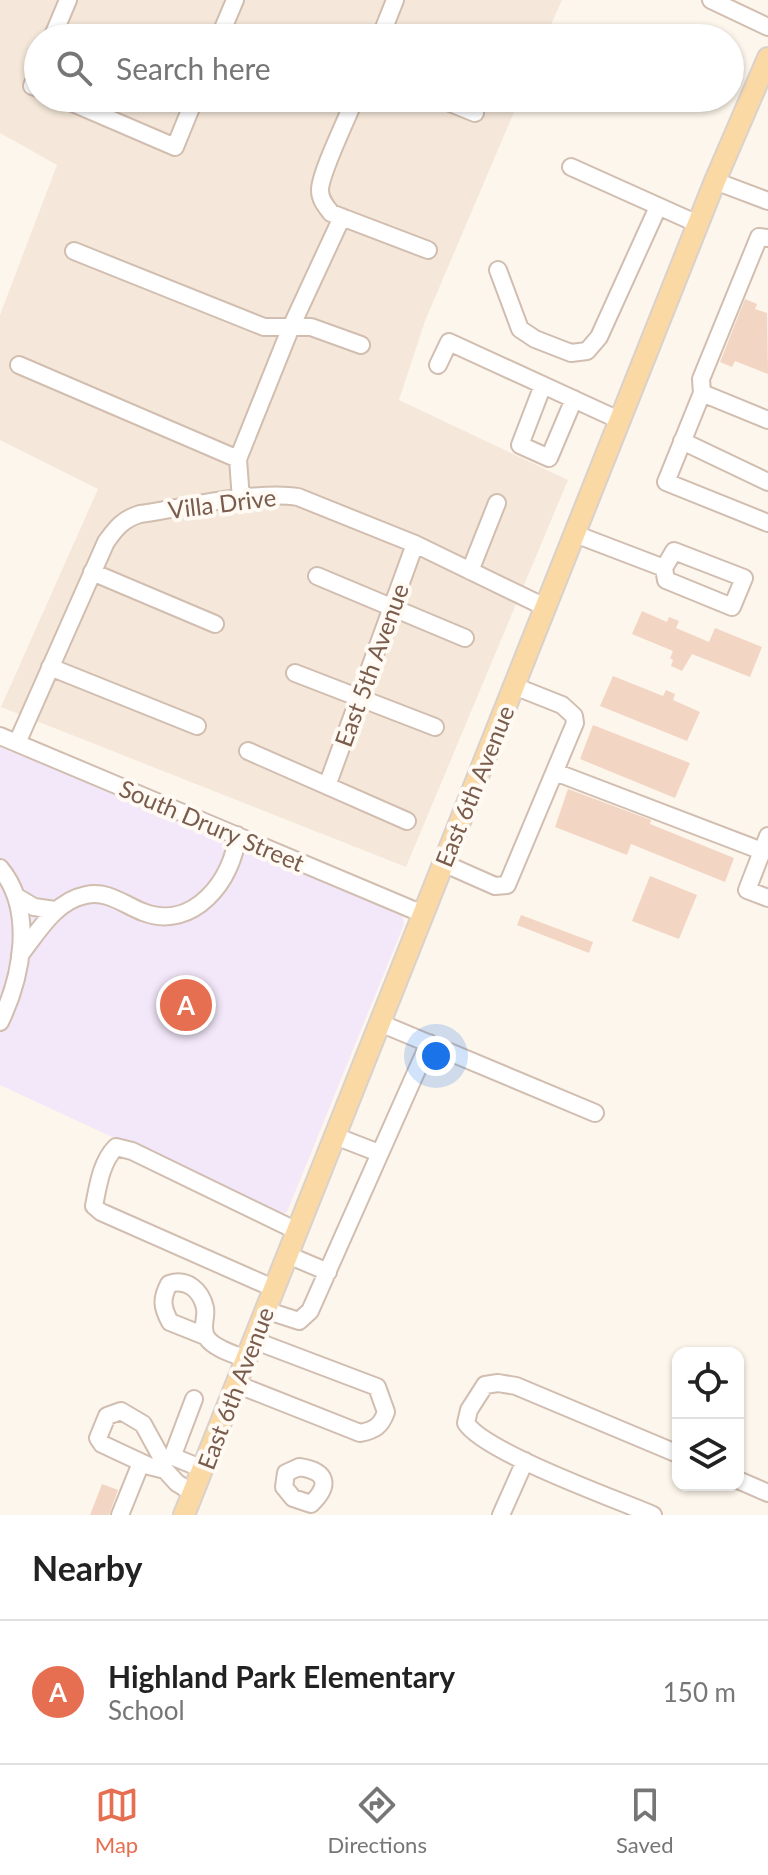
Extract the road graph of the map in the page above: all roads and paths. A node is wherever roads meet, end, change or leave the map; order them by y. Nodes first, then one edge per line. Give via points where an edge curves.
1 (68, 0) edge
2 (235, 0) edge
3 (395, 0) edge
4 (711, 0) edge
5 (58, 24) edge
6 (225, 24) edge
7 (386, 24) edge
8 (768, 27) edge
9 (768, 58) edge
10 (94, 112) edge
11 (189, 112) edge
12 (350, 112) edge
13 (571, 167) dead end
14 (715, 181) junction
15 (768, 201) edge
16 (658, 207) junction
17 (342, 217) junction
18 (698, 224) junction
19 (768, 238) edge
20 (428, 250) dead end
21 (74, 251) dead end
22 (498, 270) dead end
23 (291, 327) junction
24 (361, 345) dead end
25 (19, 365) dead end
26 (438, 365) dead end
27 (543, 385) junction
28 (702, 393) junction
29 (574, 399) junction
30 (619, 420) junction
31 (768, 420) edge
32 (682, 441) junction
33 (238, 459) junction
34 (768, 482) edge
35 (241, 500) junction
36 (497, 503) dead end
37 (768, 523) edge
38 (575, 534) junction
39 (415, 544) junction
40 (664, 568) junction
41 (470, 571) junction
42 (92, 572) junction
43 (317, 576) dead end
44 (545, 607) junction
45 (392, 608) junction
46 (215, 624) dead end
47 (465, 638) dead end
48 (50, 667) junction
49 (295, 673) dead end
50 (514, 686) junction
51 (359, 698) junction
52 (197, 726) dead end
53 (435, 727) dead end
54 (0, 736) edge
55 (17, 743) junction
56 (248, 751) dead end
57 (555, 772) junction
58 (327, 786) junction
59 (407, 821) dead end
60 (237, 835) junction
61 (765, 848) edge
62 (443, 863) junction
63 (0, 868) edge
64 (17, 897) junction
65 (768, 898) edge
66 (55, 910) junction
67 (423, 914) junction
68 (20, 955) junction
69 (0, 1022) edge
70 (380, 1023) junction
71 (429, 1043) junction
72 (595, 1113) dead end
73 (335, 1136) junction
74 (379, 1153) junction
75 (297, 1231) junction
76 (288, 1255) junction
77 (328, 1272) junction
78 (273, 1288) junction
79 (265, 1310) junction
80 (205, 1336) dead end
81 (250, 1350) junction
82 (236, 1384) junction
83 (194, 1399) dead end
84 (672, 1451) edge
85 (525, 1461) junction
86 (141, 1463) junction
87 (203, 1469) junction
88 (165, 1470) junction
89 (744, 1483) edge
90 (193, 1493) junction
91 (768, 1493) edge
92 (120, 1515) edge
93 (184, 1515) edge
94 (501, 1515) edge
95 (653, 1515) edge

1 - 5 street
2 - 6 street
3 - 7 street
4 - 8 street
9 - 14 main road, East 6th Avenue
10 - 11 street via 175,147
12 - 17 street via 320,190 331,213
13 - 16 street
14 - 15 street
14 - 18 main road, East 6th Avenue
16 - 18 street
16 - 22 street via 599,337 587,351 571,353 520,329
17 - 20 street
17 - 23 street
18 - 30 main road, East 6th Avenue
19 - 28 street via 759,237 701,379
21 - 23 street via 264,327
23 - 24 street via 311,327
23 - 33 street
25 - 33 street
26 - 27 street via 449,342
27 - 29 street
27 - 29 street via 520,445 549,458
28 - 31 street
28 - 32 street
29 - 30 street
30 - 38 main road, East 6th Avenue
32 - 34 street
32 - 37 street via 666,482
33 - 35 street
35 - 39 street, Villa Drive via 286,495 311,500
35 - 42 street, Villa Drive via 128,518 106,542
36 - 41 street
38 - 40 street
38 - 44 main road, East 6th Avenue
39 - 41 street, Villa Drive
39 - 45 street, East 5th Avenue
40 - 40 street via 666,580 732,607 744,578 674,551
41 - 44 street, Villa Drive
42 - 46 street
42 - 48 street, Villa Drive
43 - 45 street
44 - 50 main road, East 6th Avenue
45 - 47 street
45 - 51 street, East 5th Avenue
48 - 52 street
48 - 55 street, Villa Drive
49 - 51 street
50 - 57 street via 562,705 574,716
50 - 62 main road, East 6th Avenue
51 - 53 street
51 - 58 street, East 5th Avenue
54 - 55 street, South Drury Street
55 - 60 street, South Drury Street
56 - 58 street
57 - 61 street
57 - 62 street via 507,885 495,886
58 - 59 street
60 - 66 street via 227,873 197,907 160,915 104,894 88,894
60 - 67 street, South Drury Street
61 - 65 street via 747,890
62 - 67 main road, East 6th Avenue
63 - 64 street
64 - 66 street
64 - 68 street
66 - 68 street
67 - 70 main road, East 6th Avenue
68 - 69 street
70 - 71 street
70 - 73 main road, East 6th Avenue
71 - 72 street
71 - 74 street
73 - 74 street
73 - 75 main road, East 6th Avenue
74 - 77 street
75 - 76 main road, East 6th Avenue
75 - 78 street via 132,1151 116,1147 101,1175 94,1206 101,1212
76 - 77 street
76 - 78 main road, East 6th Avenue
77 - 79 street via 305,1317 292,1320
78 - 79 main road, East 6th Avenue
79 - 81 main road, East 6th Avenue
80 - 81 street via 212,1343
81 - 82 main road, East 6th Avenue
81 - 82 street via 377,1387 386,1412 382,1422 360,1433
82 - 87 main road, East 6th Avenue
83 - 87 street via 174,1452 176,1458
84 - 85 street via 516,1386 485,1385 466,1423 485,1441
85 - 94 street
85 - 95 street
86 - 88 street
86 - 88 street via 102,1444 98,1438 107,1416 121,1411 143,1424
86 - 92 street
87 - 90 main road, East 6th Avenue
88 - 90 street
89 - 91 street
90 - 93 main road, East 6th Avenue

